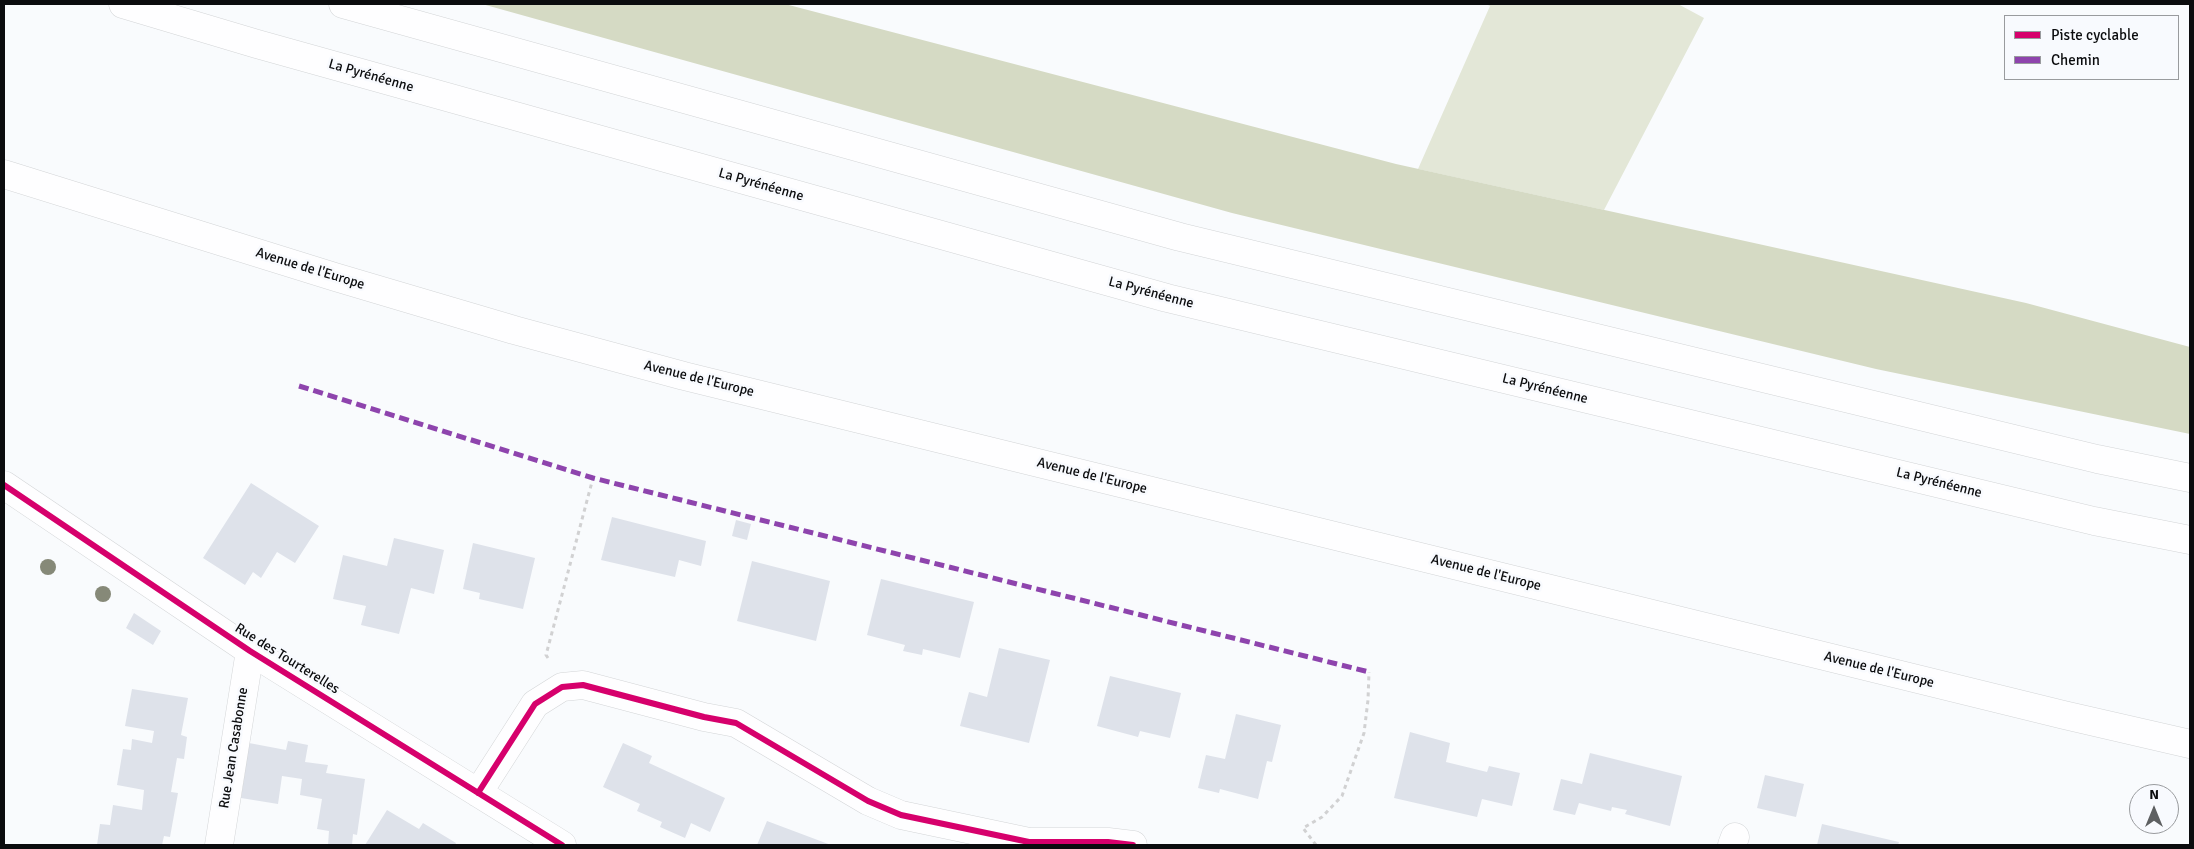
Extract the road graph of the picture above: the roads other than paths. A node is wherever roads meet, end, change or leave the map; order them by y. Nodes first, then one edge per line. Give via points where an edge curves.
1 (123, 4) edge
2 (343, 4) edge
3 (4, 174) edge
4 (2190, 478) edge
5 (4, 485) edge
6 (2190, 540) edge
7 (250, 651) junction
8 (2190, 744) edge
9 (478, 793) junction
10 (218, 845) edge
11 (562, 845) edge
12 (1133, 845) edge

1 - 6 main road, La Pyrénéenne via 1167,298 2084,518
2 - 4 main road via 1180,237 2097,459
3 - 8 main road, Avenue de l'Europe via 344,280 684,376
5 - 7 main road, Rue des Tourterelles
7 - 9 main road, Rue des Tourterelles
7 - 10 main road, Rue Jean Casabonne
9 - 11 main road, Rue des Tourterelles
9 - 12 main road via 534,704 562,687 582,685 736,723 868,801 901,815 1028,842

